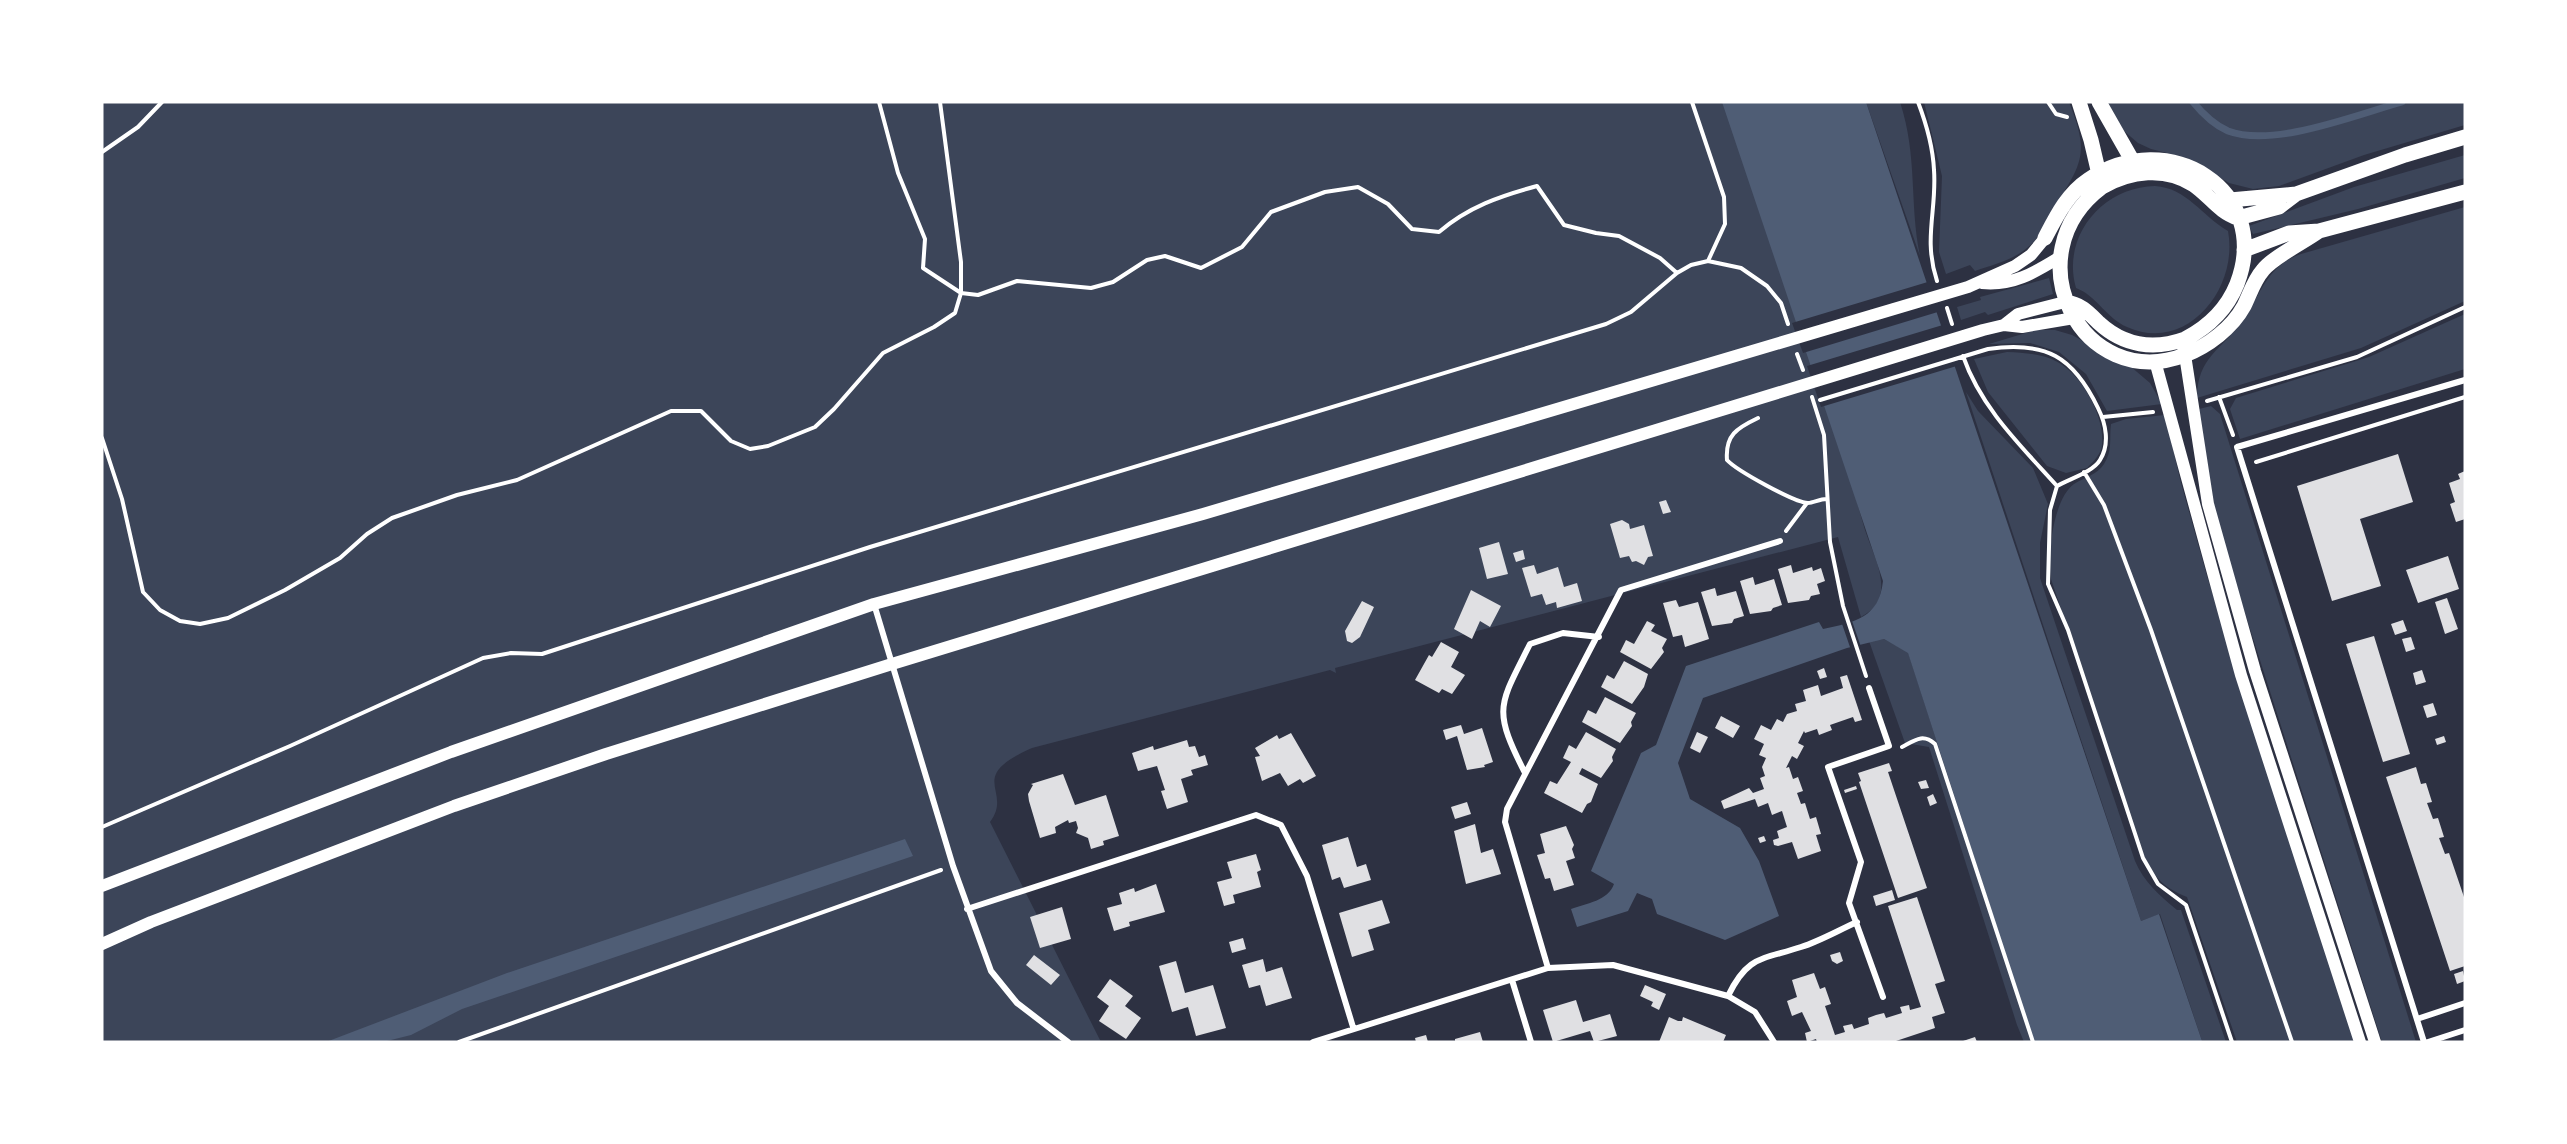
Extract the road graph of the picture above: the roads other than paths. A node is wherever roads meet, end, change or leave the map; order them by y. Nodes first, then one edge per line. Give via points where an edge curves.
1 (2079, 102) edge
2 (2098, 102) edge
3 (2465, 137) edge
4 (2132, 160) junction
5 (2101, 180) junction
6 (2465, 192) edge
7 (2296, 194) junction
8 (2230, 200) junction
9 (2238, 218) junction
10 (2319, 231) junction
11 (2045, 238) joint
12 (2244, 250) junction
13 (2060, 257) junction
14 (1982, 283) junction
15 (2065, 302) junction
16 (2074, 318) junction
17 (2004, 325) junction
18 (2185, 339) junction
19 (2185, 355) junction
20 (2155, 362) junction
21 (2465, 380) edge
22 (1780, 541) road end
23 (874, 604) junction
24 (1599, 637) junction
25 (892, 663) junction
26 (1869, 688) dead end
27 (1525, 773) junction
28 (102, 886) edge
29 (967, 909) junction
30 (1857, 922) junction
31 (102, 944) edge
32 (1548, 968) junction
33 (1512, 980) junction
34 (1728, 996) junction
35 (1883, 997) dead end
36 (2465, 1003) edge
37 (2417, 1019) junction
38 (1353, 1027) junction
39 (2465, 1030) edge
40 (1068, 1042) edge
41 (1313, 1042) edge
42 (1531, 1042) edge
43 (1774, 1042) edge
44 (2360, 1042) edge
45 (2375, 1042) edge
46 (2426, 1042) edge

1 - 5 main road
2 - 4 main road
3 - 7 main road
4 - 5 main road
4 - 8 main road via 2172,160 2188,165 2205,174
5 - 9 main road via 2137,173 2168,174 2194,185 2222,210
5 - 11 main road via 2086,181 2066,200
5 - 13 main road via 2073,219
6 - 10 main road
7 - 8 main road
7 - 9 main road via 2279,207
8 - 9 main road
9 - 12 main road
10 - 12 main road via 2289,233
10 - 19 main road via 2269,263 2233,322 2204,346
11 - 14 main road via 2031,255
12 - 18 main road via 2241,274 2227,304 2209,324
13 - 14 main road via 2001,285
13 - 15 main road via 2058,271
14 - 23 main road via 1203,514
15 - 16 main road
15 - 17 main road via 2018,314
15 - 18 main road via 2083,307 2117,337 2129,342 2157,345
16 - 17 main road via 2022,327
16 - 20 main road via 2102,346
17 - 25 main road
18 - 19 main road
19 - 20 main road
19 - 45 main road via 2208,504 2254,671
20 - 44 main road via 2241,675
21 - 37 street via 2237,447
22 - 24 street via 1621,590
23 - 25 street
23 - 28 main road via 450,752
24 - 27 street
24 - 27 street via 1563,633 1530,644 1506,693 1502,713 1506,737
25 - 29 street
25 - 31 main road via 454,806
26 - 30 street via 1889,746 1828,767 1861,862 1849,903
27 - 32 street via 1507,809 1505,822
29 - 38 street via 1256,815 1281,825 1306,876
29 - 40 street via 991,971 1017,1003
30 - 34 street via 1803,947 1759,959 1739,974
30 - 35 street
32 - 33 street
32 - 34 street via 1613,965
33 - 38 street
33 - 42 street
34 - 43 street via 1755,1012
36 - 37 street
37 - 46 street
38 - 41 street
39 - 46 street

